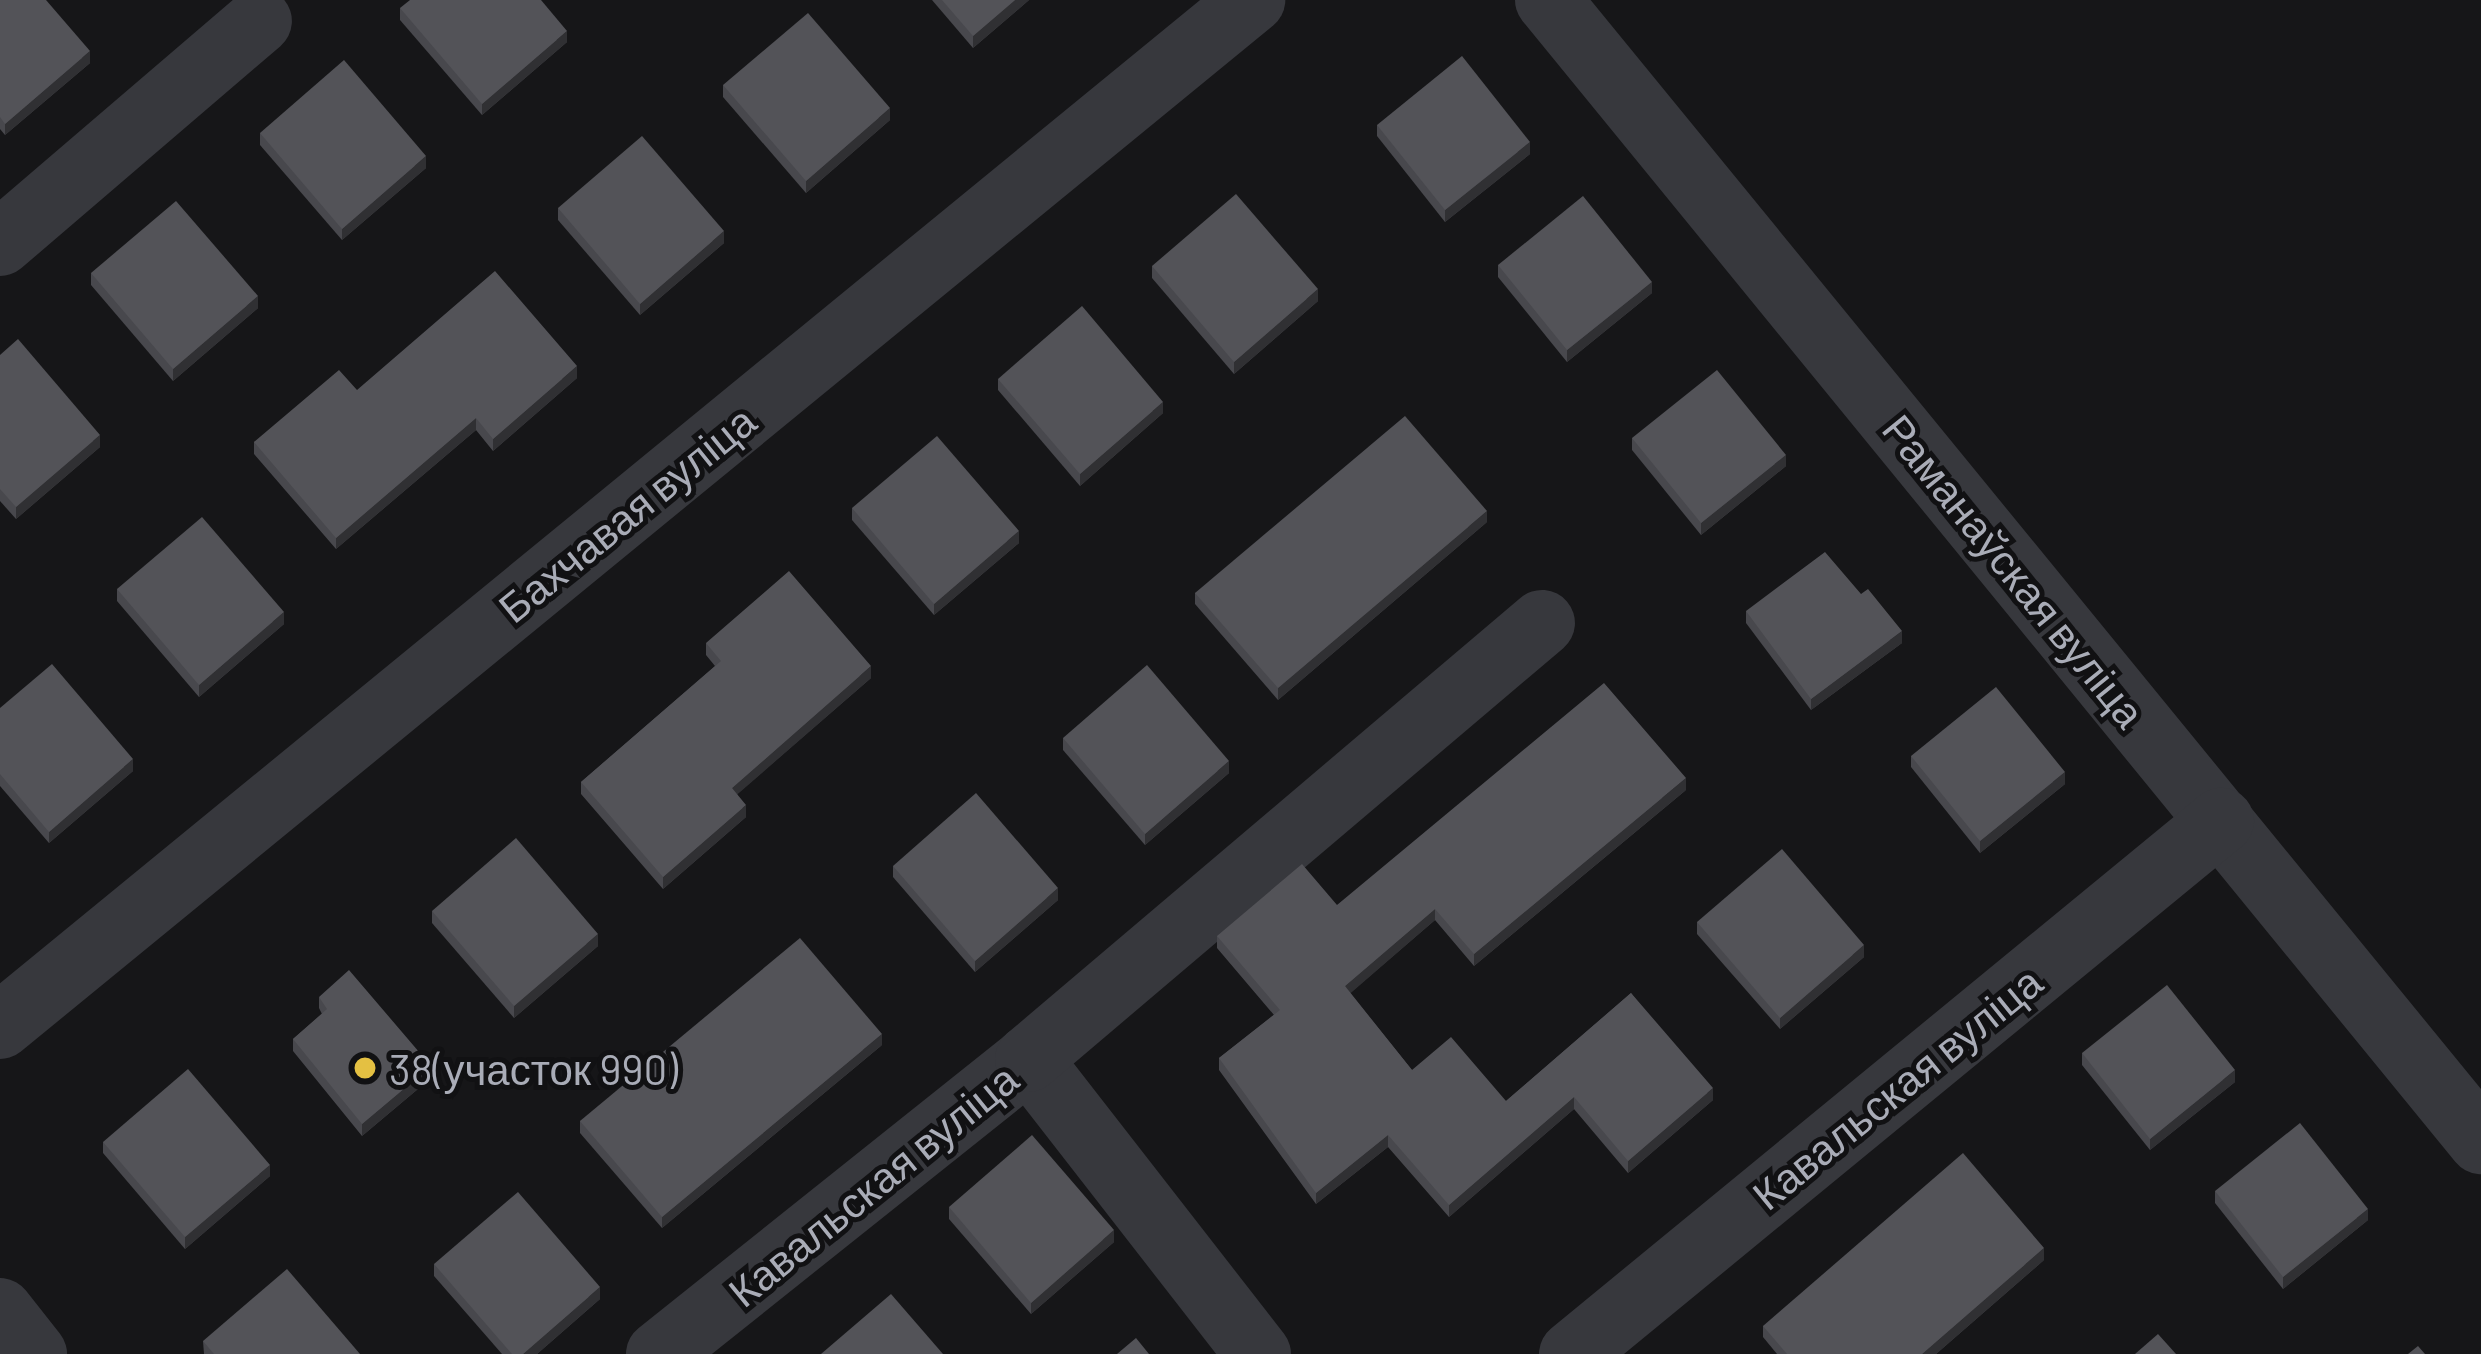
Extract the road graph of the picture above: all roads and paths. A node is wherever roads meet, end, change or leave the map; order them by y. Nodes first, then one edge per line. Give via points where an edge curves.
1 (1252, 0) edge
2 (1548, 0) edge
3 (263, 7) edge
4 (0, 243) edge
5 (1542, 623) dead end
6 (2221, 821) junction
7 (0, 1026) edge
8 (1028, 1059) junction
9 (2481, 1142) edge
10 (0, 1311) edge
11 (34, 1354) edge
12 (659, 1354) edge
13 (1258, 1354) edge
14 (1572, 1354) edge

1 - 7 street, Бахчавая вуліца
2 - 6 street, Раманаўская вуліца
3 - 4 street
5 - 8 street, Кавальская вуліца
6 - 9 street, Раманаўская вуліца
6 - 14 street, Кавальская вуліца
8 - 12 street, Кавальская вуліца
8 - 13 street, Кавальская вуліца
10 - 11 street

